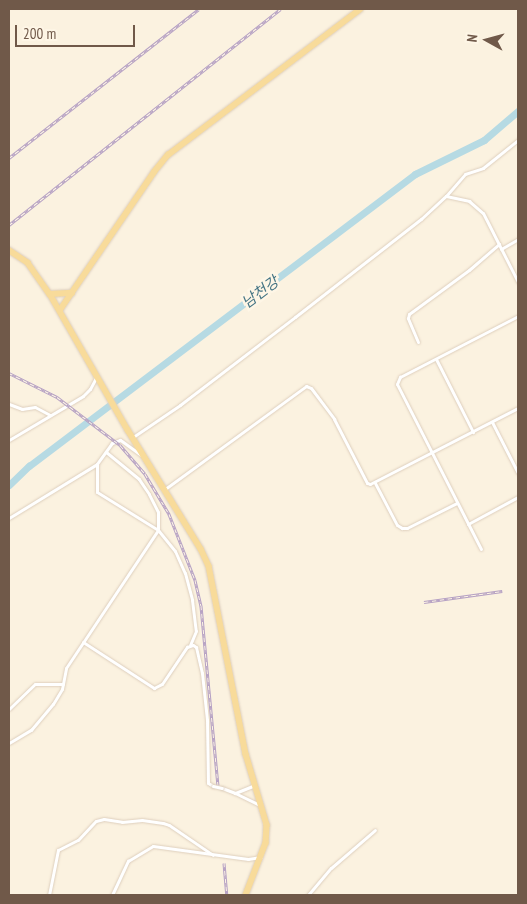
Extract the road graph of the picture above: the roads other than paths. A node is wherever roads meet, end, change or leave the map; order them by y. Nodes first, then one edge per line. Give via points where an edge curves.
1 (360, 9) edge
2 (518, 140) edge
3 (446, 196) junction
4 (518, 239) edge
5 (499, 244) junction
6 (501, 249) junction
7 (9, 250) edge
8 (518, 282) edge
9 (72, 293) junction
10 (50, 294) junction
11 (60, 310) junction
12 (518, 316) edge
13 (418, 342) dead end
14 (436, 358) junction
15 (98, 375) junction
16 (9, 404) edge
17 (518, 408) edge
18 (50, 415) junction
19 (492, 422) junction
20 (473, 432) junction
21 (132, 437) junction
22 (9, 440) edge
23 (106, 452) junction
24 (432, 453) junction
25 (145, 458) junction
26 (97, 464) junction
27 (518, 474) edge
28 (375, 483) junction
29 (165, 489) junction
30 (518, 497) edge
31 (456, 503) junction
32 (9, 518) edge
33 (468, 524) junction
34 (158, 530) junction
35 (481, 549) dead end
36 (84, 642) junction
37 (190, 645) junction
38 (63, 684) junction
39 (9, 709) edge
40 (9, 743) edge
41 (256, 785) junction
42 (235, 793) junction
43 (262, 806) junction
44 (375, 830) dead end
45 (212, 855) junction
46 (261, 857) junction
47 (49, 895) edge
48 (112, 895) edge
49 (246, 895) edge
50 (308, 895) edge

1 - 9 main road via 168,155 144,185
2 - 3 street via 483,168 465,174
3 - 5 street via 474,205 483,214
3 - 21 street via 280,329
4 - 6 street
5 - 6 street
5 - 13 street via 409,314
6 - 8 street
7 - 10 main road via 28,263
9 - 10 main road
9 - 11 main road
10 - 11 main road
11 - 15 main road
12 - 14 street
14 - 20 street
14 - 24 street via 400,377 397,384
15 - 18 street via 83,396
15 - 21 main road
16 - 18 street via 22,409 35,407
17 - 19 street
18 - 22 street
19 - 20 street
19 - 27 street
20 - 24 street
21 - 25 main road
23 - 25 street via 112,443 120,440
23 - 26 street
23 - 34 street via 139,479 149,494 158,512
24 - 28 street
24 - 31 street
25 - 29 main road
26 - 32 street
26 - 34 street via 97,492
28 - 29 street via 367,483 334,419 311,388 306,386
28 - 31 street via 397,525 402,528
29 - 41 main road via 209,566 246,754
30 - 33 street
31 - 33 street
33 - 35 street
34 - 36 street
34 - 37 street via 175,551 185,573 196,631
36 - 37 street via 154,688 162,684
36 - 38 street via 66,668
37 - 42 street, bridge via 196,647 202,673 208,783
38 - 39 street via 35,684
38 - 40 street via 37,725
41 - 42 street
41 - 43 main road
42 - 43 street
43 - 46 main road via 268,831
44 - 50 street via 331,868
45 - 46 street via 248,859
45 - 47 street via 163,823 104,819 91,823 78,840 58,850
45 - 48 street via 164,846 144,849 128,861
46 - 49 main road

